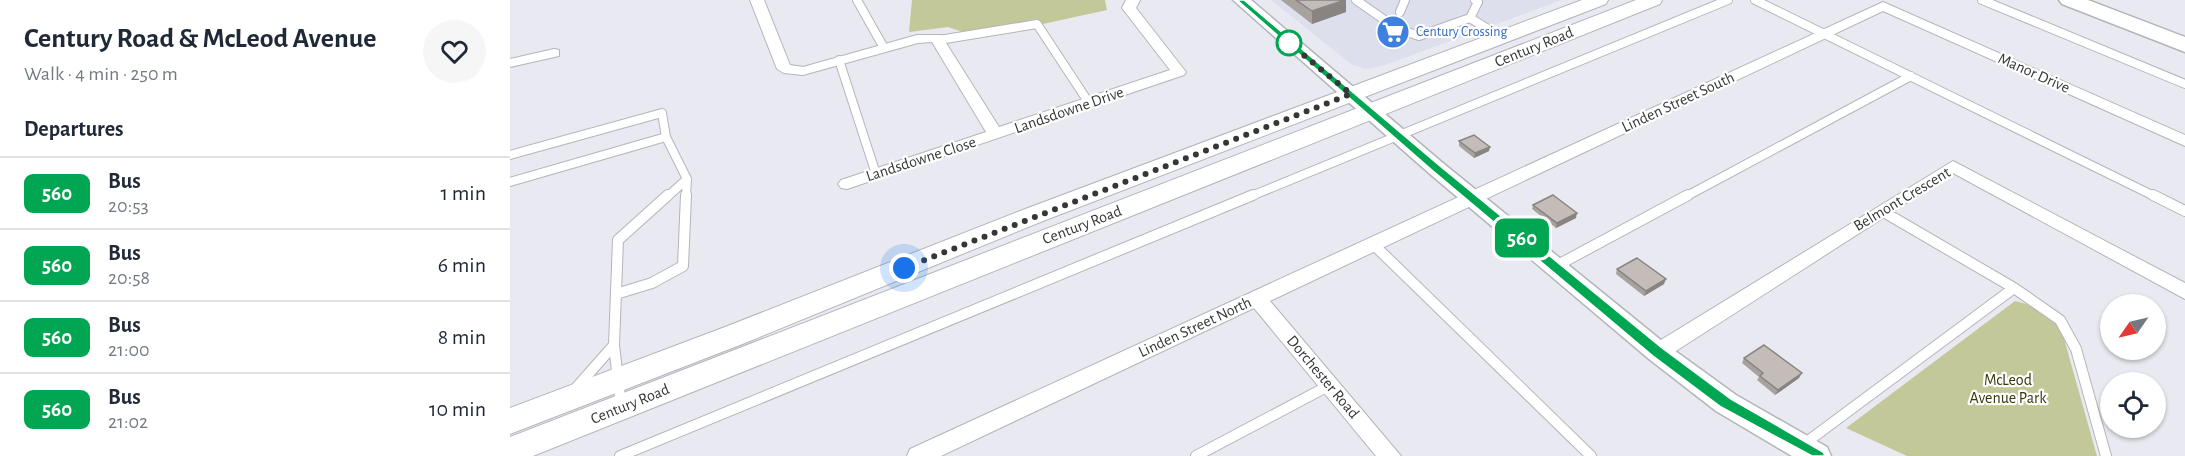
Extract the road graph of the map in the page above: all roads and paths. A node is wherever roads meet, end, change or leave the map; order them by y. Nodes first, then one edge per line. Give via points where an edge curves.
1 (757, 0) edge
2 (857, 0) edge
3 (1133, 0) edge
4 (1241, 0) edge
5 (1356, 0) edge
6 (1405, 0) edge
7 (1475, 0) edge
8 (1599, 0) edge
9 (1728, 0) edge
10 (1755, 0) edge
11 (1982, 0) edge
12 (2069, 0) edge
13 (2115, 0) edge
14 (1646, 1) edge
15 (1883, 6) joint
16 (1400, 12) dead end
17 (1470, 18) junction
18 (2185, 27) edge
19 (1825, 33) junction
20 (1501, 37) junction
21 (939, 40) junction
22 (2185, 45) edge
23 (1478, 46) junction
24 (884, 48) junction
25 (554, 53) dead end
26 (839, 60) junction
27 (510, 63) edge
28 (1911, 76) junction
29 (2185, 84) edge
30 (1351, 94) junction
31 (1089, 103) junction
32 (1371, 112) junction
33 (996, 135) junction
34 (1399, 136) junction
35 (666, 137) junction
36 (2185, 141) edge
37 (510, 155) edge
38 (876, 174) junction
39 (687, 179) junction
40 (510, 182) edge
41 (847, 184) dead end
42 (1472, 198) junction
43 (1882, 211) junction
44 (2185, 211) edge
45 (1104, 217) junction
46 (1373, 244) junction
47 (1556, 266) junction
48 (2014, 288) junction
49 (2185, 292) edge
50 (616, 294) junction
51 (1257, 298) junction
52 (614, 345) junction
53 (1658, 352) junction
54 (1330, 385) junction
55 (619, 394) junction
56 (555, 404) junction
57 (510, 421) edge
58 (510, 451) edge
59 (1809, 452) edge
60 (620, 456) edge
61 (918, 456) edge
62 (1196, 456) edge
63 (1390, 456) edge
64 (1591, 456) edge
65 (2106, 456) edge

1 - 26 street via 784,69 803,70
2 - 24 lane
3 - 31 street, Landsdowne Drive via 1129,8 1179,72
4 - 30 street
5 - 17 lane via 1396,28 1419,36
6 - 16 lane
7 - 17 lane via 1478,2
8 - 20 main road, Century Road
9 - 34 lane
10 - 19 lane
11 - 29 lane
12 - 22 main road
13 - 18 main road
14 - 32 main road, Century Road
15 - 19 street, Linden Street South
15 - 36 street, Manor Drive
17 - 20 lane
19 - 28 lane
19 - 42 street, Linden Street South
20 - 23 main road, Century Road
21 - 24 street via 927,37
21 - 31 lane via 1037,24
21 - 33 street, Landsdowne Drive
23 - 30 main road, Century Road
23 - 32 main road via 1462,61 1377,99
24 - 26 street
25 - 27 street
26 - 38 lane
28 - 44 lane
28 - 47 lane
30 - 32 street
30 - 45 main road via 1346,105 1330,114 1280,133
30 - 55 main road, Century Road via 1041,212
31 - 33 street, Landsdowne Drive
32 - 34 street
32 - 45 main road, Century Road
33 - 38 street, Landsdowne Close
34 - 42 street
34 - 60 lane
35 - 37 lane via 662,113
35 - 39 lane
35 - 40 lane
38 - 41 street, Landsdowne Close
39 - 50 lane via 618,240
39 - 50 lane via 683,266 652,283
42 - 46 street, Linden Street North
42 - 47 street
43 - 48 lane
43 - 49 street, Belmont Crescent via 1953,166
43 - 53 street, Belmont Crescent
45 - 55 main road, Century Road
46 - 51 street, Linden Street North
46 - 64 lane
47 - 53 street
48 - 59 lane
48 - 65 lane via 2060,320 2076,349
50 - 52 lane
51 - 54 street, Dorchester Road
51 - 61 street, Linden Street North
52 - 55 lane
52 - 56 lane via 590,375
53 - 59 street via 1726,403
54 - 62 lane
54 - 63 street, Dorchester Road
55 - 56 main road, Century Road
55 - 58 main road, Century Road
56 - 57 main road, Century Road

